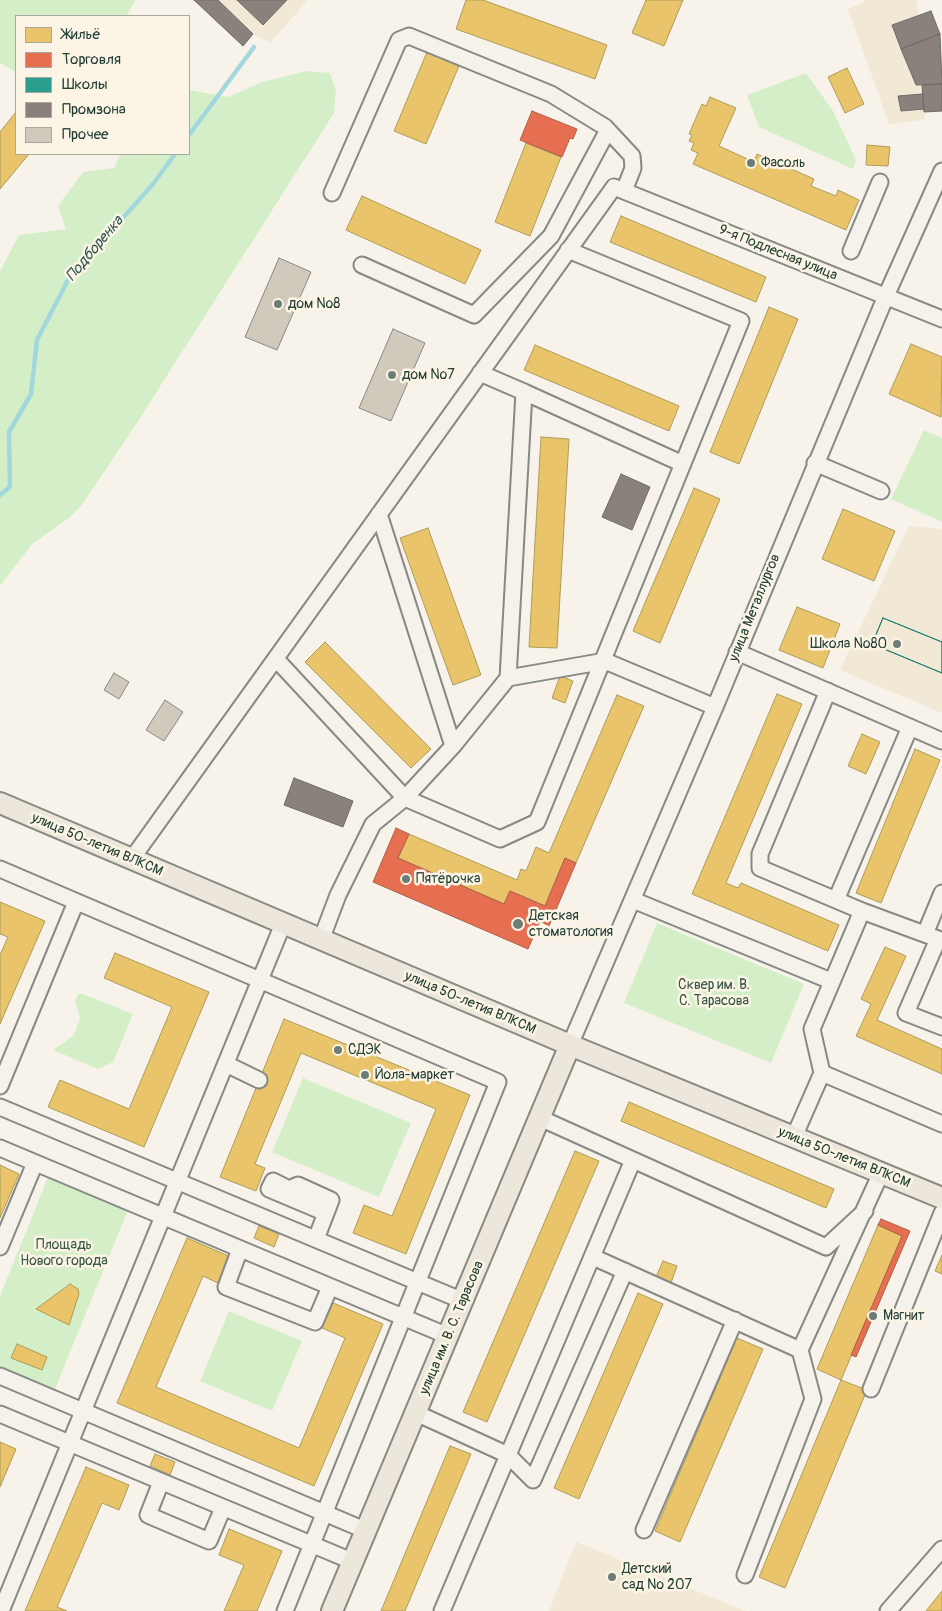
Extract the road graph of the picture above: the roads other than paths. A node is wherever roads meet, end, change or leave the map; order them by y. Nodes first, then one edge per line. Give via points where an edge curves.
1 (608, 130) junction
2 (942, 171) edge
3 (880, 182) dead end
4 (619, 189) junction
5 (332, 193) dead end
6 (568, 250) junction
7 (851, 251) dead end
8 (362, 265) dead end
9 (886, 296) junction
10 (942, 319) edge
11 (480, 373) junction
12 (524, 392) junction
13 (815, 463) junction
14 (683, 464) junction
15 (881, 491) dead end
16 (379, 514) junction
17 (737, 652) junction
18 (276, 659) junction
19 (605, 661) junction
20 (508, 678) junction
21 (828, 691) junction
22 (715, 707) junction
23 (910, 727) junction
24 (942, 741) edge
25 (453, 746) junction
26 (405, 798) junction
27 (0, 803) edge
28 (132, 860) junction
29 (0, 869) edge
30 (942, 893) edge
31 (633, 900) junction
32 (836, 900) junction
33 (76, 902) junction
34 (862, 911) junction
35 (283, 924) junction
36 (925, 934) junction
37 (321, 940) junction
38 (937, 955) edge
39 (260, 981) junction
40 (831, 981) junction
41 (942, 1027) edge
42 (570, 1045) junction
43 (226, 1064) junction
44 (822, 1073) junction
45 (259, 1080) dead end
46 (0, 1086) edge
47 (0, 1107) edge
48 (540, 1118) junction
49 (942, 1124) edge
50 (794, 1137) junction
51 (0, 1148) edge
52 (633, 1160) junction
53 (35, 1163) junction
54 (881, 1173) junction
55 (178, 1181) junction
56 (942, 1198) edge
57 (865, 1211) junction
58 (326, 1213) dead end
59 (942, 1213) edge
60 (164, 1217) junction
61 (316, 1238) junction
62 (0, 1247) edge
63 (240, 1249) junction
64 (593, 1257) junction
65 (625, 1272) junction
66 (418, 1281) junction
67 (330, 1287) junction
68 (463, 1301) junction
69 (403, 1317) junction
70 (735, 1320) junction
71 (448, 1336) junction
72 (800, 1350) junction
73 (0, 1376) edge
74 (871, 1389) dead end
75 (84, 1411) junction
76 (416, 1413) junction
77 (0, 1414) edge
78 (70, 1444) junction
79 (508, 1456) junction
80 (161, 1482) junction
81 (223, 1508) junction
82 (325, 1513) junction
83 (644, 1530) dead end
84 (367, 1531) junction
85 (312, 1545) junction
86 (942, 1549) edge
87 (354, 1562) junction
88 (745, 1575) dead end
89 (1, 1611) edge
90 (285, 1611) edge
91 (332, 1611) edge
92 (442, 1611) edge
93 (888, 1611) edge

1 - 4 street via 632,156 633,168
1 - 5 street via 552,94 409,36 399,40
1 - 8 street via 550,236 474,315
2 - 9 street, улица Металлургов
3 - 7 street
4 - 6 street
4 - 9 street, 9-я Подлесная улица
6 - 11 street
6 - 14 street via 741,321
9 - 10 street, 9-я Подлесная улица
9 - 13 street, улица Металлургов
11 - 12 street
11 - 16 street
12 - 14 street
12 - 20 street
13 - 15 street
13 - 17 street, улица Металлургов
14 - 19 street
16 - 18 street
16 - 25 street
17 - 21 street
17 - 22 street, улица Металлургов
18 - 26 street
18 - 28 street
19 - 20 street
19 - 22 street
19 - 26 street via 537,822 500,839
20 - 25 street
21 - 23 street
21 - 32 street via 760,854 760,868
22 - 31 street, улица Металлургов
23 - 24 street
23 - 32 street
25 - 26 street
26 - 37 street via 373,824 338,895
27 - 28 main road, улица 50-летия ВЛКСМ
28 - 35 main road, улица 50-летия ВЛКСМ
29 - 33 street
30 - 36 street
31 - 40 street
31 - 42 street, улица Металлургов
32 - 34 street
33 - 39 street
33 - 46 street
34 - 36 street
34 - 40 street
35 - 37 main road, улица 50-летия ВЛКСМ
35 - 39 street
36 - 38 street via 938,939
37 - 42 main road, улица 50-летия ВЛКСМ
38 - 41 street via 906,1013
39 - 43 street
39 - 66 street via 498,1082
40 - 44 street via 812,1029
42 - 48 main road, улица им. В. С. Тарасова
42 - 50 main road, улица 50-летия ВЛКСМ
43 - 45 street
43 - 55 street
44 - 49 street
44 - 50 street
47 - 55 street
48 - 52 street
48 - 68 main road, улица им. В. С. Тарасова
50 - 54 main road, улица 50-летия ВЛКСМ
51 - 53 street
52 - 57 street via 826,1247
52 - 64 street
53 - 60 street
53 - 62 street
54 - 56 main road, улица 50-летия ВЛКСМ
54 - 57 street
55 - 60 street
55 - 61 street
57 - 72 street
58 - 61 street
59 - 74 street
60 - 63 street
60 - 75 street
61 - 66 street
63 - 67 street
63 - 67 street via 226,1287 315,1322
64 - 65 street
64 - 79 street
65 - 70 street
65 - 79 street via 533,1480
66 - 68 street
66 - 69 street
67 - 69 street
68 - 71 main road, улица им. В. С. Тарасова
69 - 71 street
69 - 82 street
70 - 72 street
70 - 83 street
71 - 76 main road, улица им. В. С. Тарасова
72 - 88 street via 813,1399
73 - 75 street
75 - 78 street
75 - 82 street
76 - 79 street
76 - 84 main road, улица им. В. С. Тарасова
77 - 78 street
78 - 80 street
78 - 89 street
79 - 92 street
80 - 81 street
80 - 81 street via 148,1515 209,1541
81 - 85 street
82 - 84 street
82 - 85 street
84 - 87 main road, улица им. В. С. Тарасова
85 - 87 street
85 - 90 street
86 - 93 street
87 - 91 main road, улица им. В. С. Тарасова

